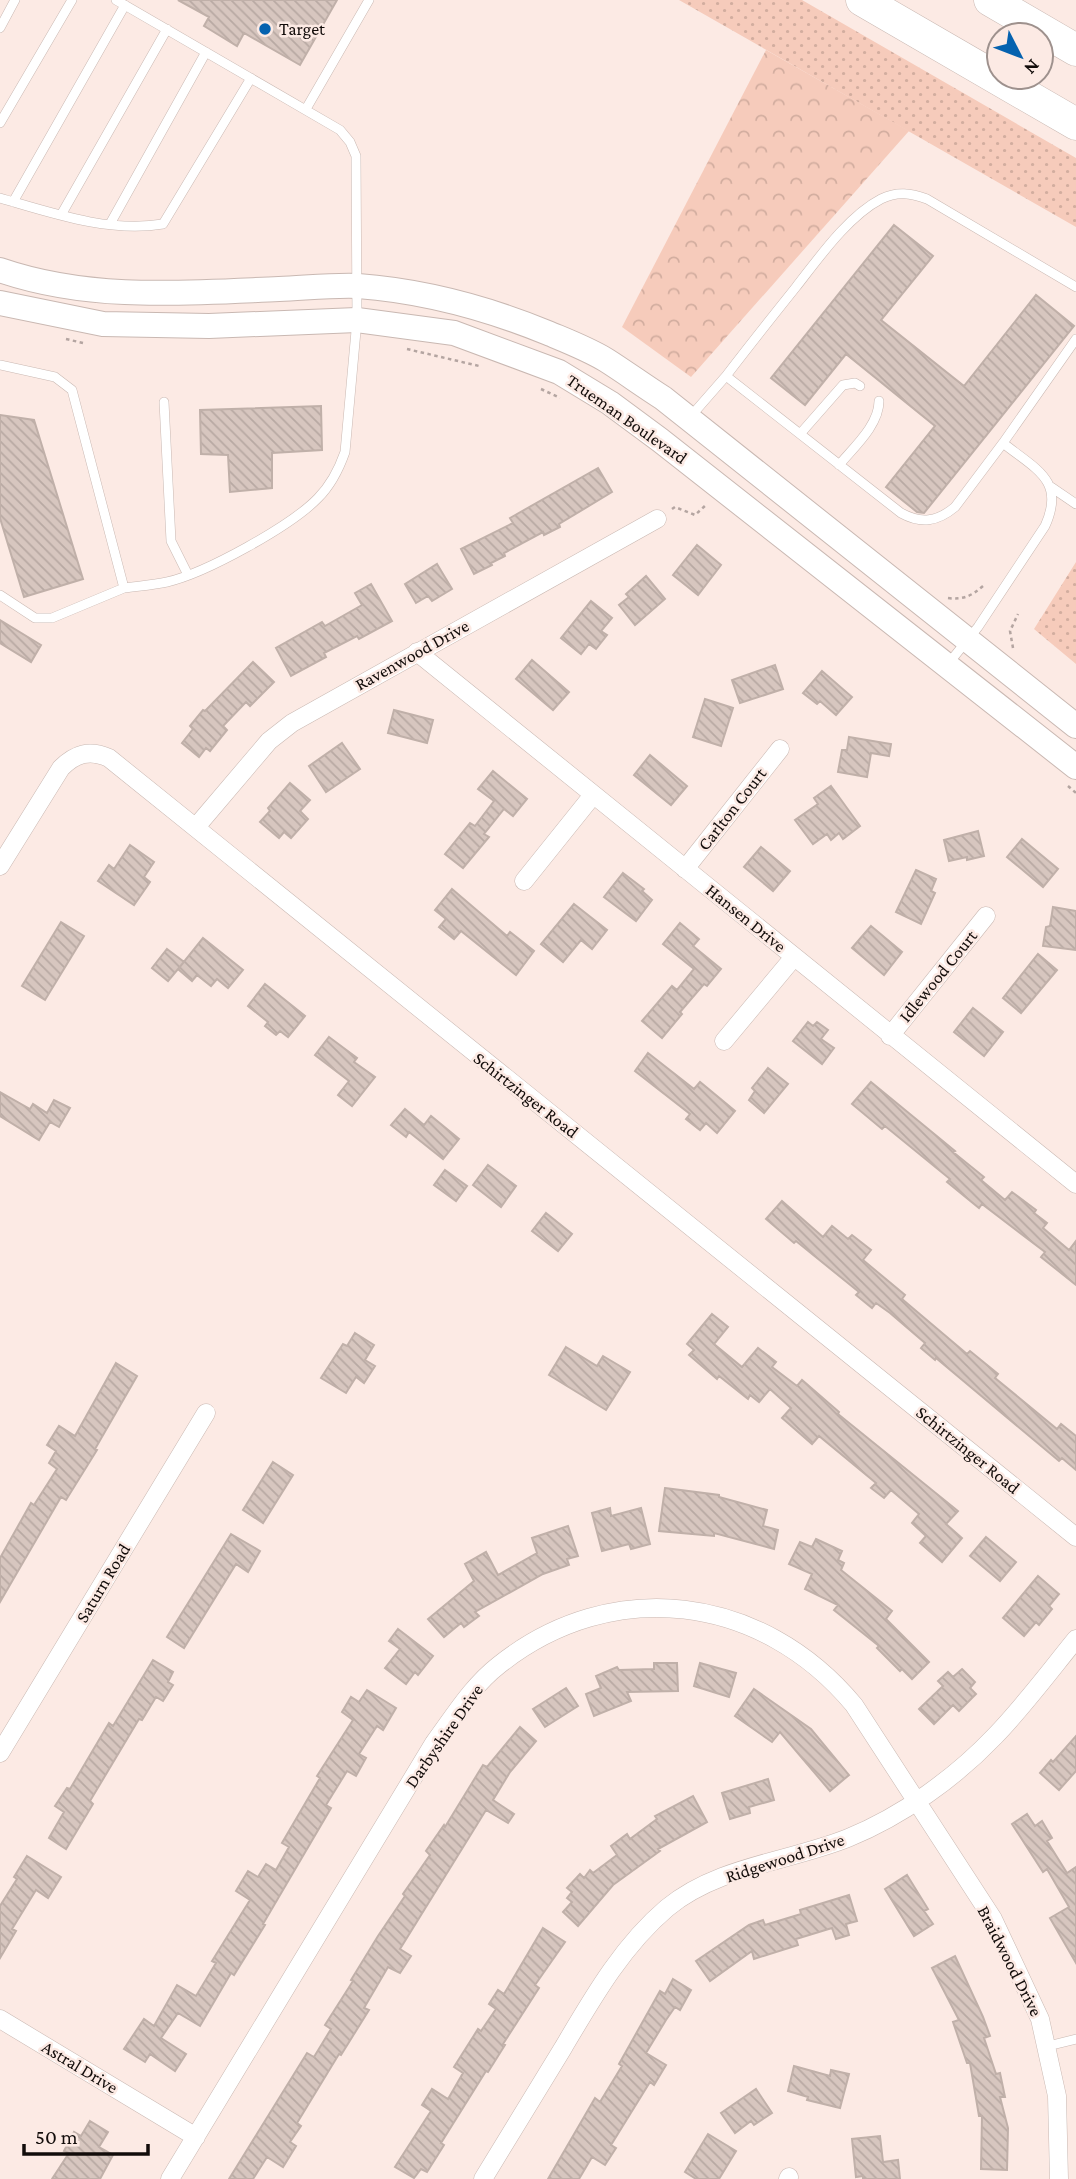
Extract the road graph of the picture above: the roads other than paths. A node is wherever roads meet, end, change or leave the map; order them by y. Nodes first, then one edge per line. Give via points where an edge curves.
1 (15, 0) edge
2 (72, 0) edge
3 (369, 0) edge
4 (862, 0) edge
5 (990, 0) edge
6 (120, 2) edge
7 (0, 28) edge
8 (167, 29) junction
9 (1076, 50) edge
10 (206, 52) junction
11 (251, 78) junction
12 (306, 109) junction
13 (0, 123) edge
14 (1076, 124) edge
15 (0, 198) edge
16 (13, 202) junction
17 (61, 215) junction
18 (110, 224) junction
19 (0, 270) edge
20 (357, 286) junction
21 (1076, 287) edge
22 (0, 303) edge
23 (357, 320) junction
24 (1076, 339) edge
25 (0, 365) edge
26 (726, 376) junction
27 (860, 386) dead end
28 (879, 401) dead end
29 (164, 402) dead end
30 (689, 419) junction
31 (800, 434) junction
32 (1003, 443) junction
33 (839, 465) junction
34 (1051, 487) junction
35 (1076, 504) edge
36 (657, 519) road end
37 (188, 575) junction
38 (124, 588) junction
39 (0, 596) edge
40 (967, 641) junction
41 (417, 652) junction
42 (947, 665) junction
43 (1076, 726) edge
44 (780, 749) dead end
45 (1071, 776) edge
46 (593, 795) junction
47 (196, 827) junction
48 (0, 866) edge
49 (685, 869) junction
50 (524, 881) dead end
51 (986, 916) dead end
52 (794, 957) junction
53 (890, 1035) junction
54 (724, 1041) dead end
55 (1076, 1184) edge
56 (206, 1413) dead end
57 (1076, 1537) edge
58 (1076, 1639) edge
59 (0, 1753) edge
60 (917, 1800) junction
61 (0, 2019) edge
62 (1076, 2039) edge
63 (1048, 2046) junction
64 (196, 2137) junction
65 (170, 2179) edge
66 (483, 2179) edge
67 (1059, 2179) edge

1 - 7 lane
2 - 13 lane
3 - 12 lane
4 - 14 highway
5 - 9 highway
6 - 8 lane
6 - 16 lane
8 - 10 lane
8 - 17 lane
10 - 11 lane
10 - 18 lane
11 - 12 lane
11 - 18 lane via 163,224 139,228
12 - 20 lane via 341,130 356,156
15 - 16 lane
16 - 17 lane
17 - 18 lane
19 - 20 main road, Trueman Boulevard via 103,292
20 - 23 lane
20 - 30 main road, Trueman Boulevard via 460,301 520,322 604,359
21 - 26 lane via 927,199 894,194 859,215 828,246
22 - 23 main road, Trueman Boulevard via 103,324 209,326
23 - 37 lane via 340,468 307,509 235,554
23 - 42 main road, Trueman Boulevard via 454,333 559,372 660,440
24 - 32 lane
25 - 38 lane via 55,377 72,390
26 - 30 lane
26 - 31 lane
27 - 31 lane via 843,385
28 - 33 lane via 874,420
29 - 37 lane via 171,541
30 - 40 main road, Trueman Boulevard
31 - 33 lane
32 - 33 lane via 955,507 926,521 901,513
32 - 34 lane
34 - 35 lane
34 - 40 lane via 1051,513 1045,526
36 - 41 street, Ravenwood Drive
37 - 38 lane
38 - 39 lane via 52,618 35,618
40 - 42 lane
40 - 43 main road, Trueman Boulevard
41 - 46 street, Hansen Drive
41 - 47 street, Ravenwood Drive via 313,709 269,741
42 - 45 main road, Trueman Boulevard
44 - 49 street, Carlton Court
46 - 49 street, Hansen Drive
46 - 50 street
47 - 48 street, Schirtzinger Road via 109,758 92,752 74,756 61,768
47 - 57 street, Schirtzinger Road
49 - 52 street, Hansen Drive
51 - 53 street, Idlewood Court
52 - 53 street, Hansen Drive
52 - 54 street
53 - 55 street, Hansen Drive
56 - 59 street, Saturn Road
58 - 60 street, Ridgewood Drive via 995,1737
60 - 63 street, Braidwood Drive via 993,1919
60 - 64 street, Darbyshire Drive via 835,1682 805,1656 752,1626 721,1615 653,1608 587,1618 556,1630 498,1666 474,1688 434,1743
60 - 66 street, Ridgewood Drive via 848,1838 732,1873 667,1908 597,1992
61 - 64 street, Astral Drive
62 - 63 lane
63 - 67 street, Braidwood Drive via 1057,2096
64 - 65 street, Darbyshire Drive

